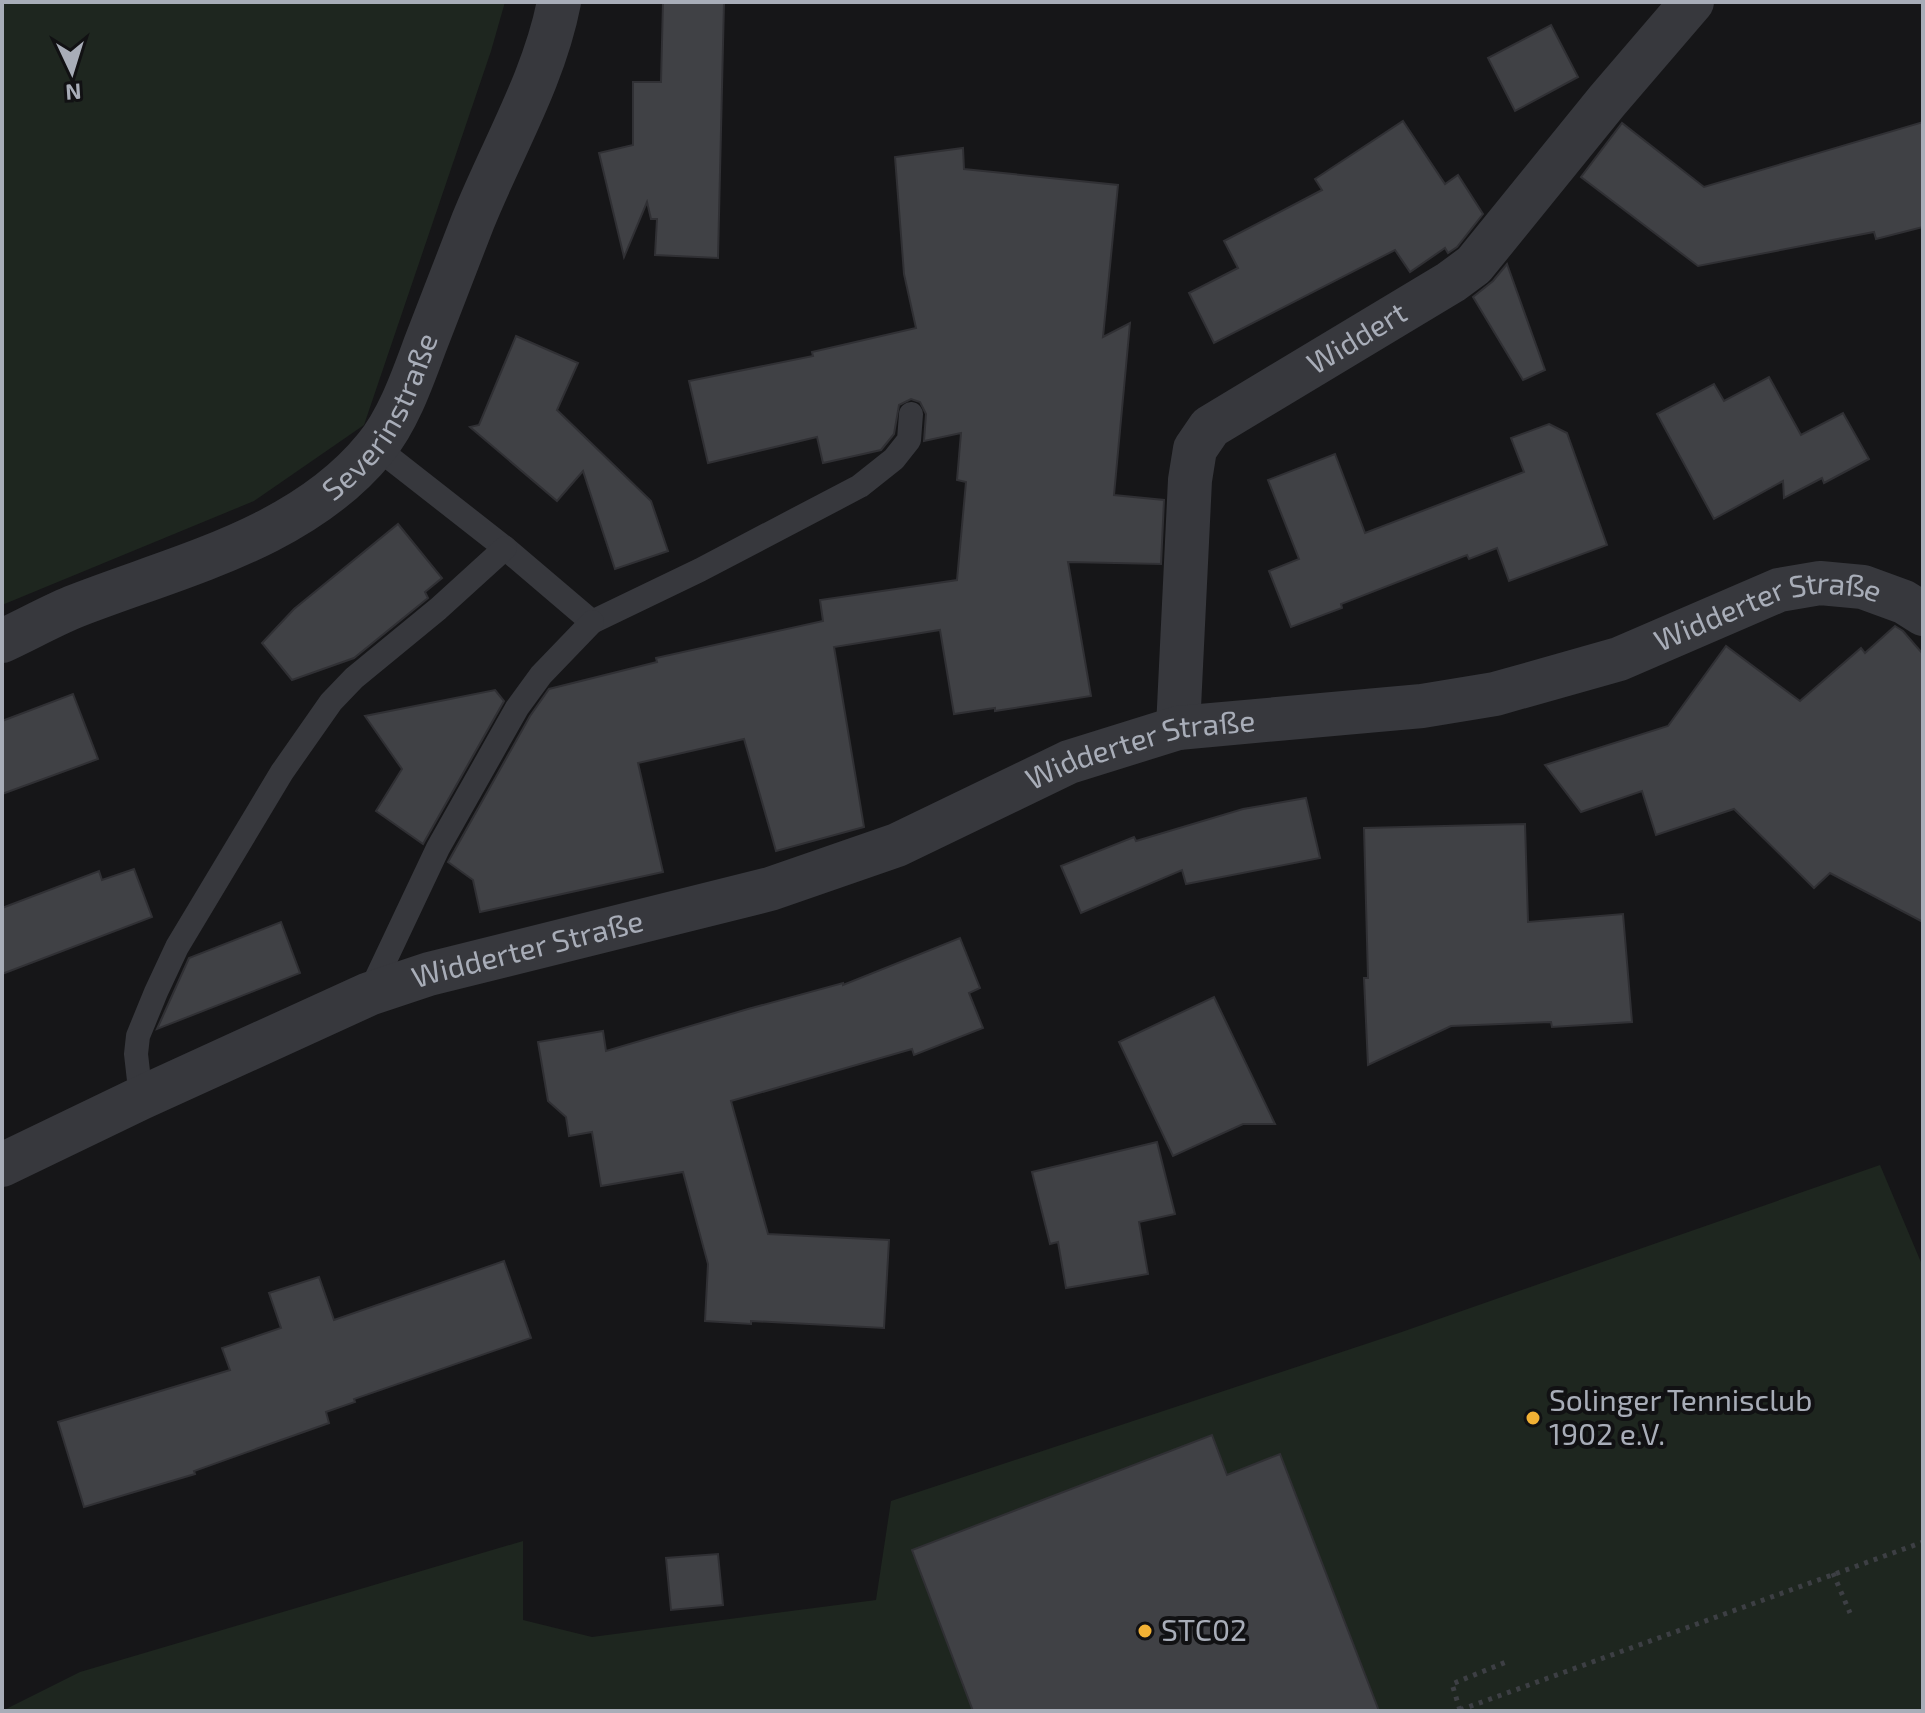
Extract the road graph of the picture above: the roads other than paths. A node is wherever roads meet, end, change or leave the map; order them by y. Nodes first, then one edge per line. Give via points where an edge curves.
1 (559, 2) edge
2 (1692, 2) edge
3 (911, 414) dead end
4 (376, 447) junction
5 (505, 548) junction
6 (1923, 614) edge
7 (592, 622) junction
8 (2, 641) edge
9 (1178, 728) junction
10 (369, 994) junction
11 (141, 1098) junction
12 (2, 1165) edge

1 - 4 street, Severinstraße via 552,39 411,381
2 - 9 street, Widdert via 1474,265 1210,427 1195,449 1190,480
3 - 7 lane, Widderter Straße via 909,440 860,486
4 - 5 lane
4 - 8 street, Severinstraße via 342,482 297,514 231,549 70,609
5 - 7 lane
5 - 11 lane via 354,678 282,772 177,947 156,992 138,1036
6 - 9 street, Widderter Straße via 1863,587 1820,583 1779,590 1619,659 1495,694 1407,708
7 - 10 lane, Widderter Straße via 517,708 438,848
9 - 10 street, Widderter Straße via 1069,762 897,845 770,889 429,974
10 - 11 street, Widderter Straße
11 - 12 street, Widderter Straße

